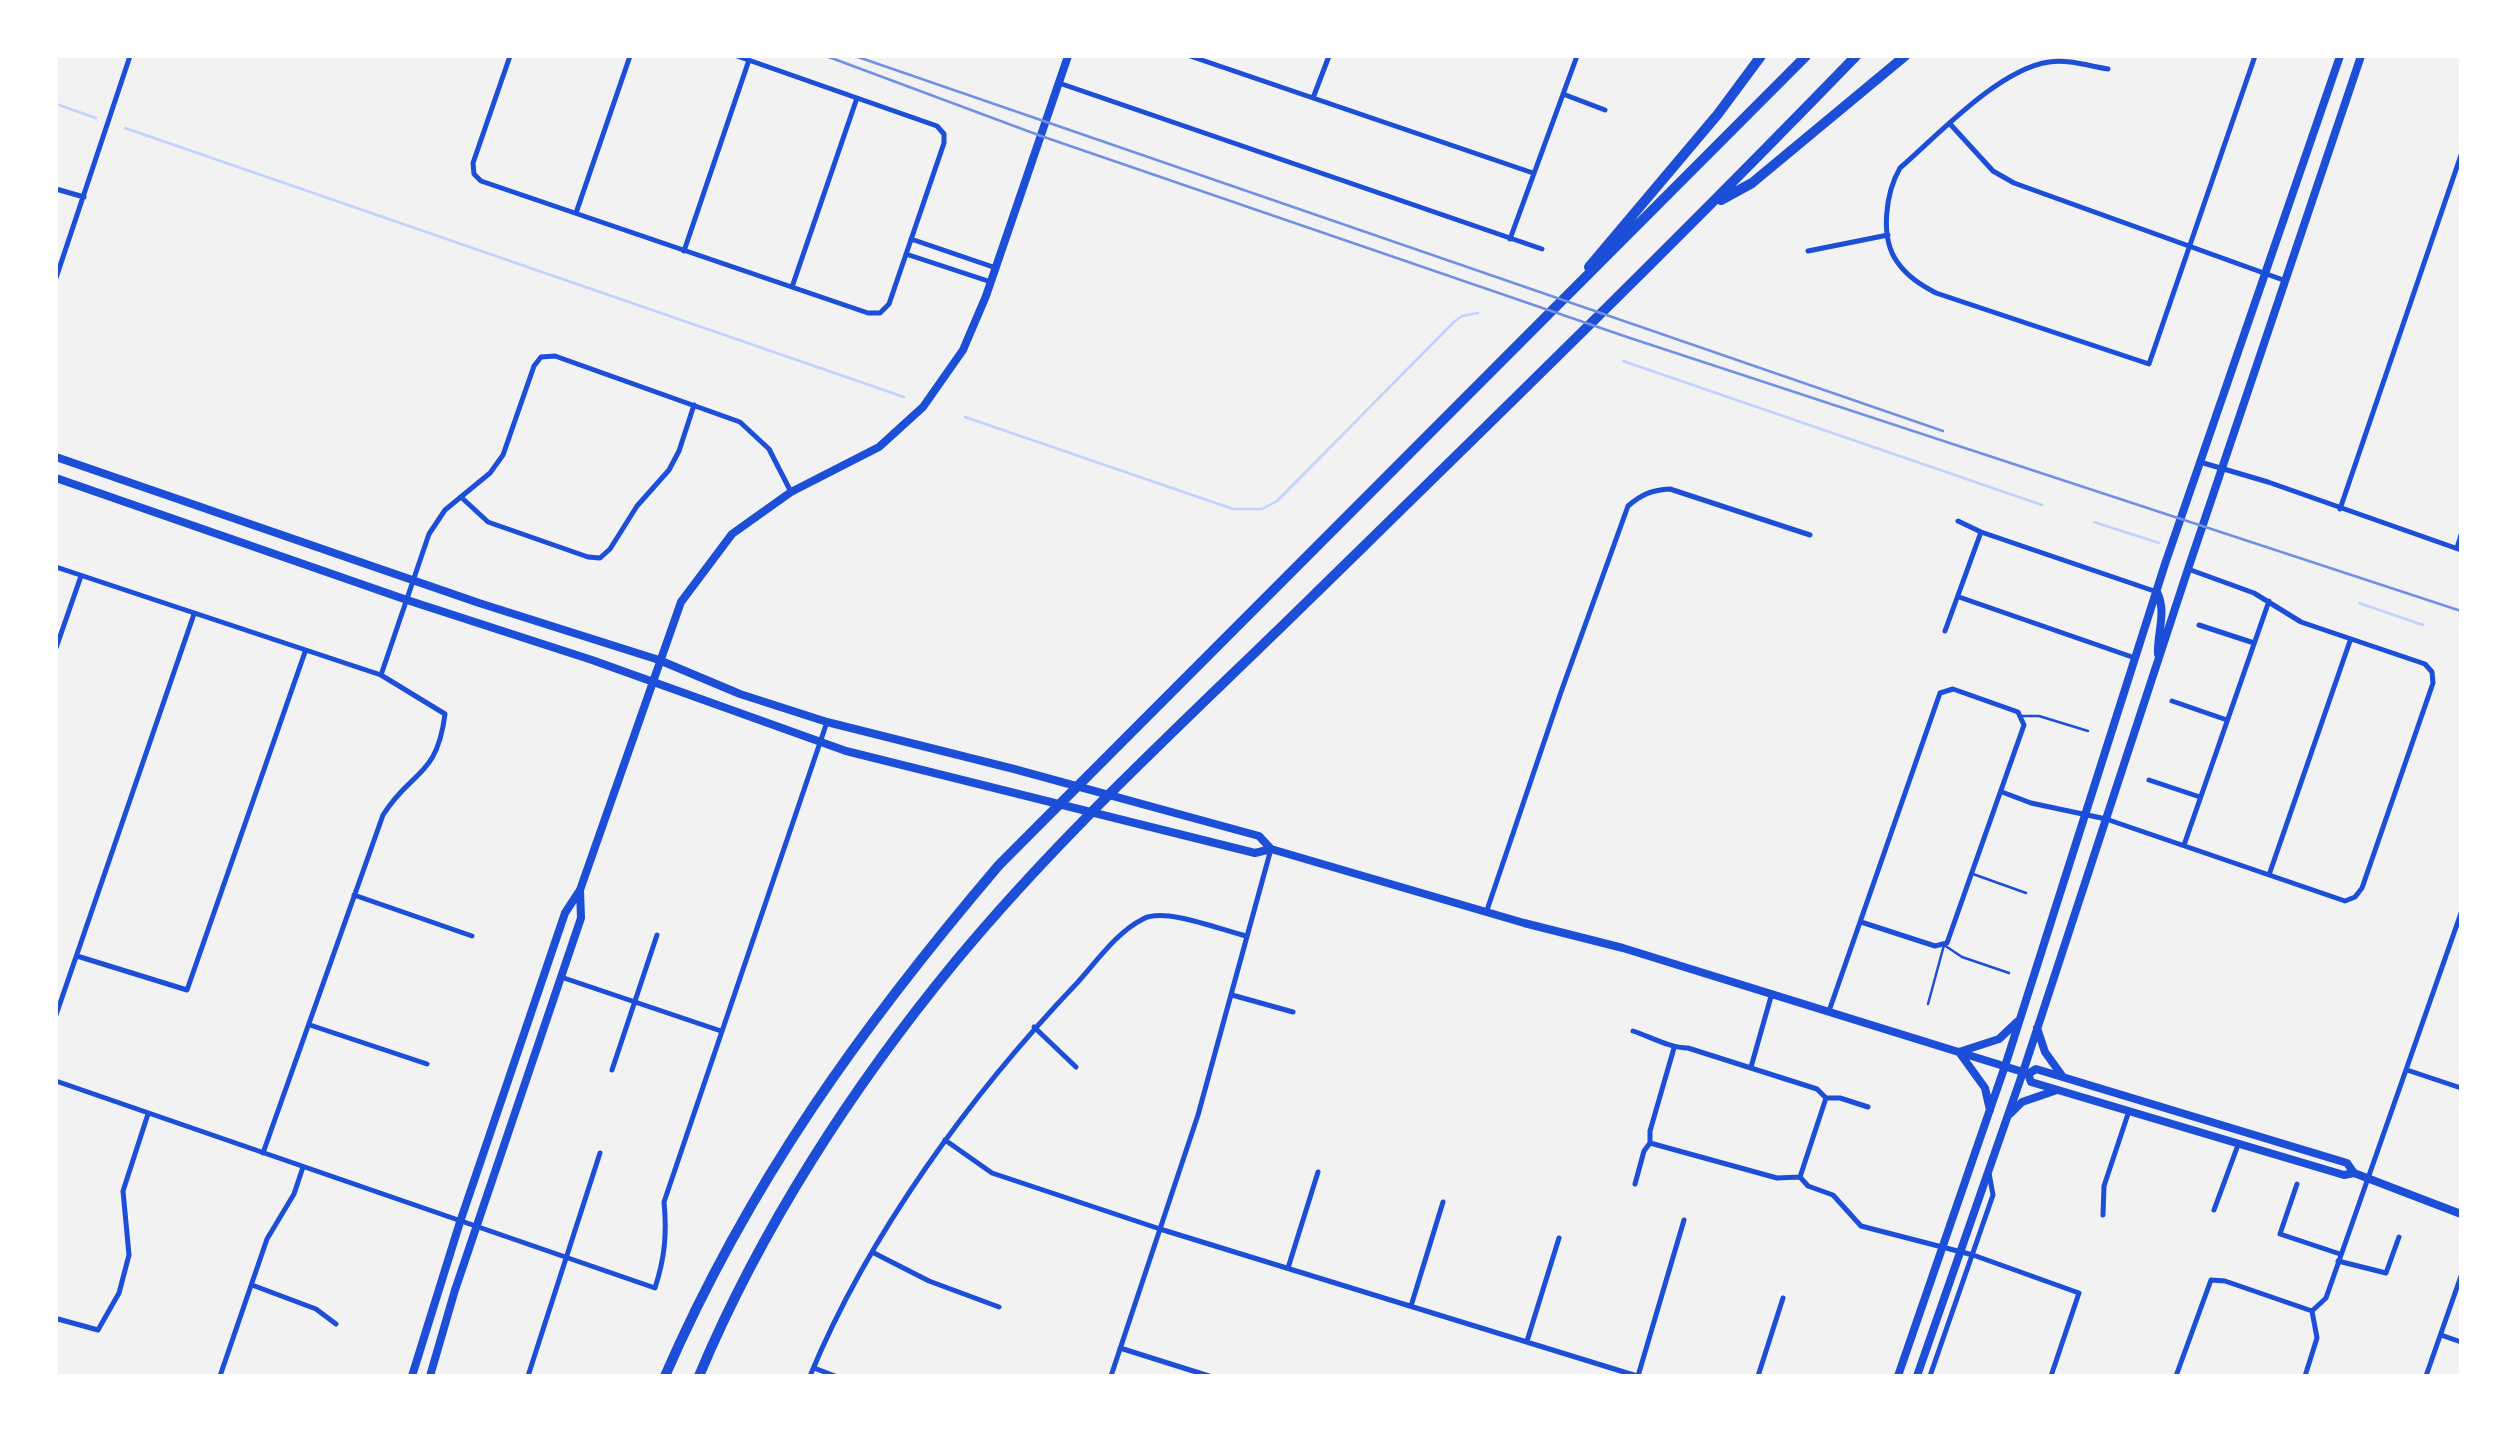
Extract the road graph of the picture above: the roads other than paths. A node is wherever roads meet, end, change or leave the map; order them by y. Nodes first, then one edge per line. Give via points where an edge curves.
1 (130, 56) edge
2 (510, 56) edge
3 (630, 56) edge
4 (737, 56) edge
5 (1069, 56) edge
6 (1190, 56) edge
7 (1329, 56) edge
8 (1577, 56) edge
9 (1761, 56) edge
10 (1806, 56) edge
11 (1856, 56) edge
12 (1905, 56) edge
13 (2255, 56) edge
14 (2340, 56) edge
15 (2361, 56) edge
16 (749, 60) junction
17 (2108, 69) dead end
18 (1059, 83) junction
19 (1563, 94) junction
20 (857, 98) junction
21 (1313, 98) junction
22 (1605, 110) dead end
23 (1951, 125) junction
24 (2461, 155) edge
25 (1533, 173) junction
26 (56, 189) edge
27 (84, 198) junction
28 (1711, 206) junction
29 (576, 214) junction
30 (1888, 235) junction
31 (911, 239) junction
32 (1510, 239) junction
33 (2192, 245) junction
34 (1542, 249) dead end
35 (684, 251) junction
36 (1808, 251) dead end
37 (906, 254) junction
38 (996, 268) junction
39 (2266, 273) junction
40 (56, 278) edge
41 (2286, 281) junction
42 (991, 282) junction
43 (792, 287) junction
44 (1543, 321) junction
45 (694, 405) junction
46 (56, 457) edge
47 (2200, 462) junction
48 (2222, 470) junction
49 (56, 478) edge
50 (791, 492) junction
51 (461, 498) junction
52 (2340, 509) junction
53 (1958, 521) dead end
54 (1981, 533) junction
55 (1810, 535) dead end
56 (2461, 536) edge
57 (2459, 549) edge
58 (56, 567) edge
59 (2188, 569) junction
60 (81, 576) junction
61 (414, 578) junction
62 (2157, 593) junction
63 (1959, 597) junction
64 (407, 600) junction
65 (2269, 601) junction
66 (194, 614) junction
67 (2199, 625) dead end
68 (1945, 631) dead end
69 (2350, 641) junction
70 (2254, 643) junction
71 (56, 648) edge
72 (304, 652) junction
73 (2134, 658) junction
74 (659, 660) junction
75 (2158, 661) junction
76 (381, 676) junction
77 (652, 681) junction
78 (2172, 701) dead end
79 (2020, 716) junction
80 (2227, 720) junction
81 (827, 722) junction
82 (2088, 731) dead end
83 (820, 741) junction
84 (2149, 780) dead end
85 (2002, 792) junction
86 (2200, 797) junction
87 (2087, 815) junction
88 (2106, 819) junction
89 (2183, 845) junction
90 (1271, 849) junction
91 (1973, 874) junction
92 (2269, 875) junction
93 (580, 890) junction
94 (2026, 892) dead end
95 (355, 895) junction
96 (1486, 913) junction
97 (2461, 913) edge
98 (1861, 922) junction
99 (657, 935) dead end
100 (472, 936) dead end
101 (1246, 936) junction
102 (1944, 945) junction
103 (77, 956) junction
104 (2009, 973) dead end
105 (561, 977) junction
106 (1772, 993) junction
107 (1232, 995) junction
108 (635, 1001) junction
109 (1928, 1004) dead end
110 (1829, 1011) junction
111 (1293, 1012) dead end
112 (56, 1015) edge
113 (2022, 1015) junction
114 (310, 1025) junction
115 (1034, 1027) junction
116 (2037, 1028) junction
117 (721, 1031) junction
118 (1633, 1031) dead end
119 (1674, 1048) junction
120 (1959, 1052) junction
121 (426, 1064) dead end
122 (2005, 1066) junction
123 (1076, 1067) dead end
124 (1751, 1067) junction
125 (612, 1070) dead end
126 (2407, 1070) junction
127 (2023, 1072) junction
128 (2063, 1077) junction
129 (56, 1081) edge
130 (2461, 1088) edge
131 (2060, 1089) junction
132 (1826, 1098) junction
133 (1868, 1107) dead end
134 (1990, 1110) junction
135 (2129, 1111) junction
136 (148, 1114) junction
137 (2008, 1116) junction
138 (945, 1140) junction
139 (1650, 1143) junction
140 (2238, 1145) junction
141 (263, 1153) junction
142 (600, 1153) dead end
143 (303, 1167) junction
144 (1318, 1172) dead end
145 (1989, 1172) junction
146 (2354, 1173) junction
147 (1800, 1177) junction
148 (2367, 1177) junction
149 (1635, 1184) dead end
150 (2297, 1184) dead end
151 (1443, 1202) dead end
152 (2214, 1210) dead end
153 (2461, 1214) edge
154 (2103, 1215) dead end
155 (1684, 1220) dead end
156 (460, 1222) junction
157 (476, 1227) junction
158 (1160, 1229) junction
159 (2399, 1237) dead end
160 (1559, 1238) dead end
161 (1942, 1246) junction
162 (1960, 1251) junction
163 (872, 1252) junction
164 (2340, 1254) junction
165 (1973, 1255) junction
166 (566, 1257) junction
167 (2337, 1261) junction
168 (1289, 1268) junction
169 (2461, 1276) edge
170 (252, 1284) junction
171 (1783, 1298) dead end
172 (1411, 1306) junction
173 (999, 1307) dead end
174 (2312, 1311) junction
175 (58, 1319) dead end
176 (336, 1324) dead end
177 (2441, 1335) junction
178 (1527, 1341) junction
179 (2461, 1342) edge
180 (1120, 1348) junction
181 (814, 1368) junction
182 (220, 1376) edge
183 (412, 1376) edge
184 (430, 1376) edge
185 (528, 1376) edge
186 (666, 1376) edge
187 (699, 1376) edge
188 (810, 1376) edge
189 (835, 1376) edge
190 (1111, 1376) edge
191 (1209, 1376) edge
192 (1637, 1376) edge
193 (1758, 1376) edge
194 (1898, 1376) edge
195 (1917, 1376) edge
196 (1930, 1376) edge
197 (2051, 1376) edge
198 (2176, 1376) edge
199 (2305, 1376) edge
200 (2427, 1376) edge

1 - 27 street
2 - 29 street via 473,163 474,174 481,181
3 - 29 street
4 - 16 street
5 - 18 main road
6 - 21 street
7 - 21 street
8 - 19 street
9 - 44 highway via 1718,114
10 - 44 highway
11 - 28 highway
12 - 28 highway via 1752,183
13 - 33 street
14 - 39 main road
15 - 41 main road
16 - 20 street
16 - 35 street
17 - 23 street via 2048,62 2020,71 1992,88
18 - 32 street
18 - 38 main road
19 - 22 street
19 - 25 street
20 - 31 street via 937,126 944,134
20 - 43 street
21 - 25 street
23 - 30 street via 1895,176
23 - 33 street via 1993,171 2014,183
24 - 52 street
25 - 32 street
26 - 27 street
27 - 40 street
28 - 187 highway via 1135,771 957,961 899,1034 795,1192 745,1280
29 - 35 street
30 - 33 street via 1896,260 1915,282 1936,293 2149,365
30 - 36 street
31 - 37 street
31 - 38 street
32 - 34 street
33 - 39 street
35 - 43 street
37 - 42 street
37 - 43 street via 889,304 880,313
38 - 42 main road
39 - 41 street
39 - 47 main road
41 - 48 main road
42 - 50 main road via 963,350 923,407 878,447
44 - 186 highway via 1057,805 933,942 820,1091 767,1175
45 - 50 street via 740,422 755,433 769,449
45 - 51 street via 555,356 541,357 503,455
45 - 51 street via 669,470 600,558 488,522
46 - 61 main road
47 - 48 street
47 - 62 main road
48 - 52 street
48 - 59 main road
49 - 64 main road
50 - 74 main road via 732,534 681,602
51 - 61 street via 445,510 429,534
52 - 57 street
53 - 54 street
54 - 62 street
54 - 63 street
55 - 96 street via 1670,489 1641,495 1628,506
56 - 57 street
58 - 60 street
59 - 65 street
59 - 75 main road
60 - 66 street
60 - 71 street
61 - 64 street
61 - 74 main road
62 - 73 main road
62 - 75 main road via 2163,610
63 - 68 street
63 - 73 street
64 - 76 street
64 - 77 main road
65 - 69 street via 2301,622
65 - 70 street
66 - 72 street
66 - 103 street
67 - 70 street
69 - 92 street
69 - 92 street via 2425,664 2433,683 2355,897 2346,901
70 - 80 street
72 - 76 street
72 - 103 street via 187,990
73 - 87 main road
74 - 77 main road
74 - 81 main road via 740,694
75 - 88 main road
76 - 95 street via 445,713 442,738 430,765 393,799 383,815
77 - 83 main road
77 - 93 main road
78 - 80 street
79 - 82 lane via 2039,716
79 - 85 street via 2025,725
79 - 98 street via 1953,689 1940,693
80 - 86 street
81 - 83 street
81 - 90 main road via 1259,836
83 - 90 main road via 1147,829 1255,853
83 - 117 street
84 - 86 street
85 - 87 street
85 - 91 street
86 - 89 street
87 - 88 street
87 - 113 main road
88 - 89 street
88 - 116 main road
89 - 92 street
90 - 96 main road
90 - 101 street
91 - 94 lane
91 - 102 street
93 - 105 main road via 581,918
93 - 156 main road via 565,913
95 - 100 street
95 - 114 street
96 - 106 main road via 1589,938
97 - 126 street
98 - 102 street
98 - 110 street
99 - 108 street
101 - 107 street
101 - 115 street via 1172,916 1144,917
102 - 104 lane via 1962,957
102 - 109 lane
103 - 112 street
105 - 108 street
105 - 157 main road
106 - 110 main road
106 - 124 street
107 - 111 street
107 - 158 street
108 - 117 street
108 - 125 street
110 - 120 main road
113 - 120 main road via 1999,1039
113 - 122 main road
114 - 121 street
114 - 141 street
115 - 123 street
115 - 138 street
116 - 127 main road
116 - 128 main road via 2045,1052
117 - 166 street via 664,1202 667,1234 655,1288
118 - 119 street
119 - 124 street
119 - 139 street
120 - 122 main road
120 - 134 main road via 1985,1088
122 - 127 main road
122 - 134 main road
124 - 132 street via 1817,1089
126 - 130 street
126 - 148 street
127 - 137 main road
128 - 131 main road via 2036,1069 2028,1074 2031,1082
128 - 146 main road via 2347,1163
129 - 136 street
131 - 135 main road
131 - 137 main road via 2022,1102
132 - 133 street
132 - 147 street
134 - 161 main road
135 - 140 main road
135 - 154 street via 2104,1186
136 - 141 street
136 - 175 street via 122,1191 129,1255 119,1293 99,1330
137 - 145 main road
138 - 158 street via 992,1173
138 - 163 street
139 - 147 street via 1777,1178
139 - 149 street
140 - 146 main road via 2344,1175
140 - 152 street
141 - 143 street
142 - 166 street
143 - 156 street
143 - 170 street via 294,1194 267,1239
144 - 168 street
145 - 162 main road
145 - 165 street via 1993,1195
146 - 148 main road
147 - 161 street via 1808,1186 1832,1195 1861,1226
148 - 153 main road
148 - 164 street
150 - 164 street via 2280,1234
151 - 172 street
155 - 192 street
156 - 157 street
156 - 183 main road
157 - 166 street
157 - 184 main road
158 - 168 street
158 - 180 street
159 - 167 street via 2386,1273
160 - 178 street
161 - 162 street
161 - 194 main road
162 - 165 street
162 - 195 main road
163 - 173 street via 929,1281
163 - 181 street
164 - 167 street
165 - 196 street
165 - 197 street via 2079,1293
166 - 185 street
167 - 174 street via 2326,1298
168 - 172 street
169 - 177 street
170 - 176 street via 316,1309
170 - 182 street
171 - 193 street
172 - 178 street
174 - 198 street via 2211,1280
174 - 199 street via 2317,1338
177 - 179 street
177 - 200 street
178 - 192 street
180 - 190 street
180 - 191 street
181 - 188 street
181 - 189 street

